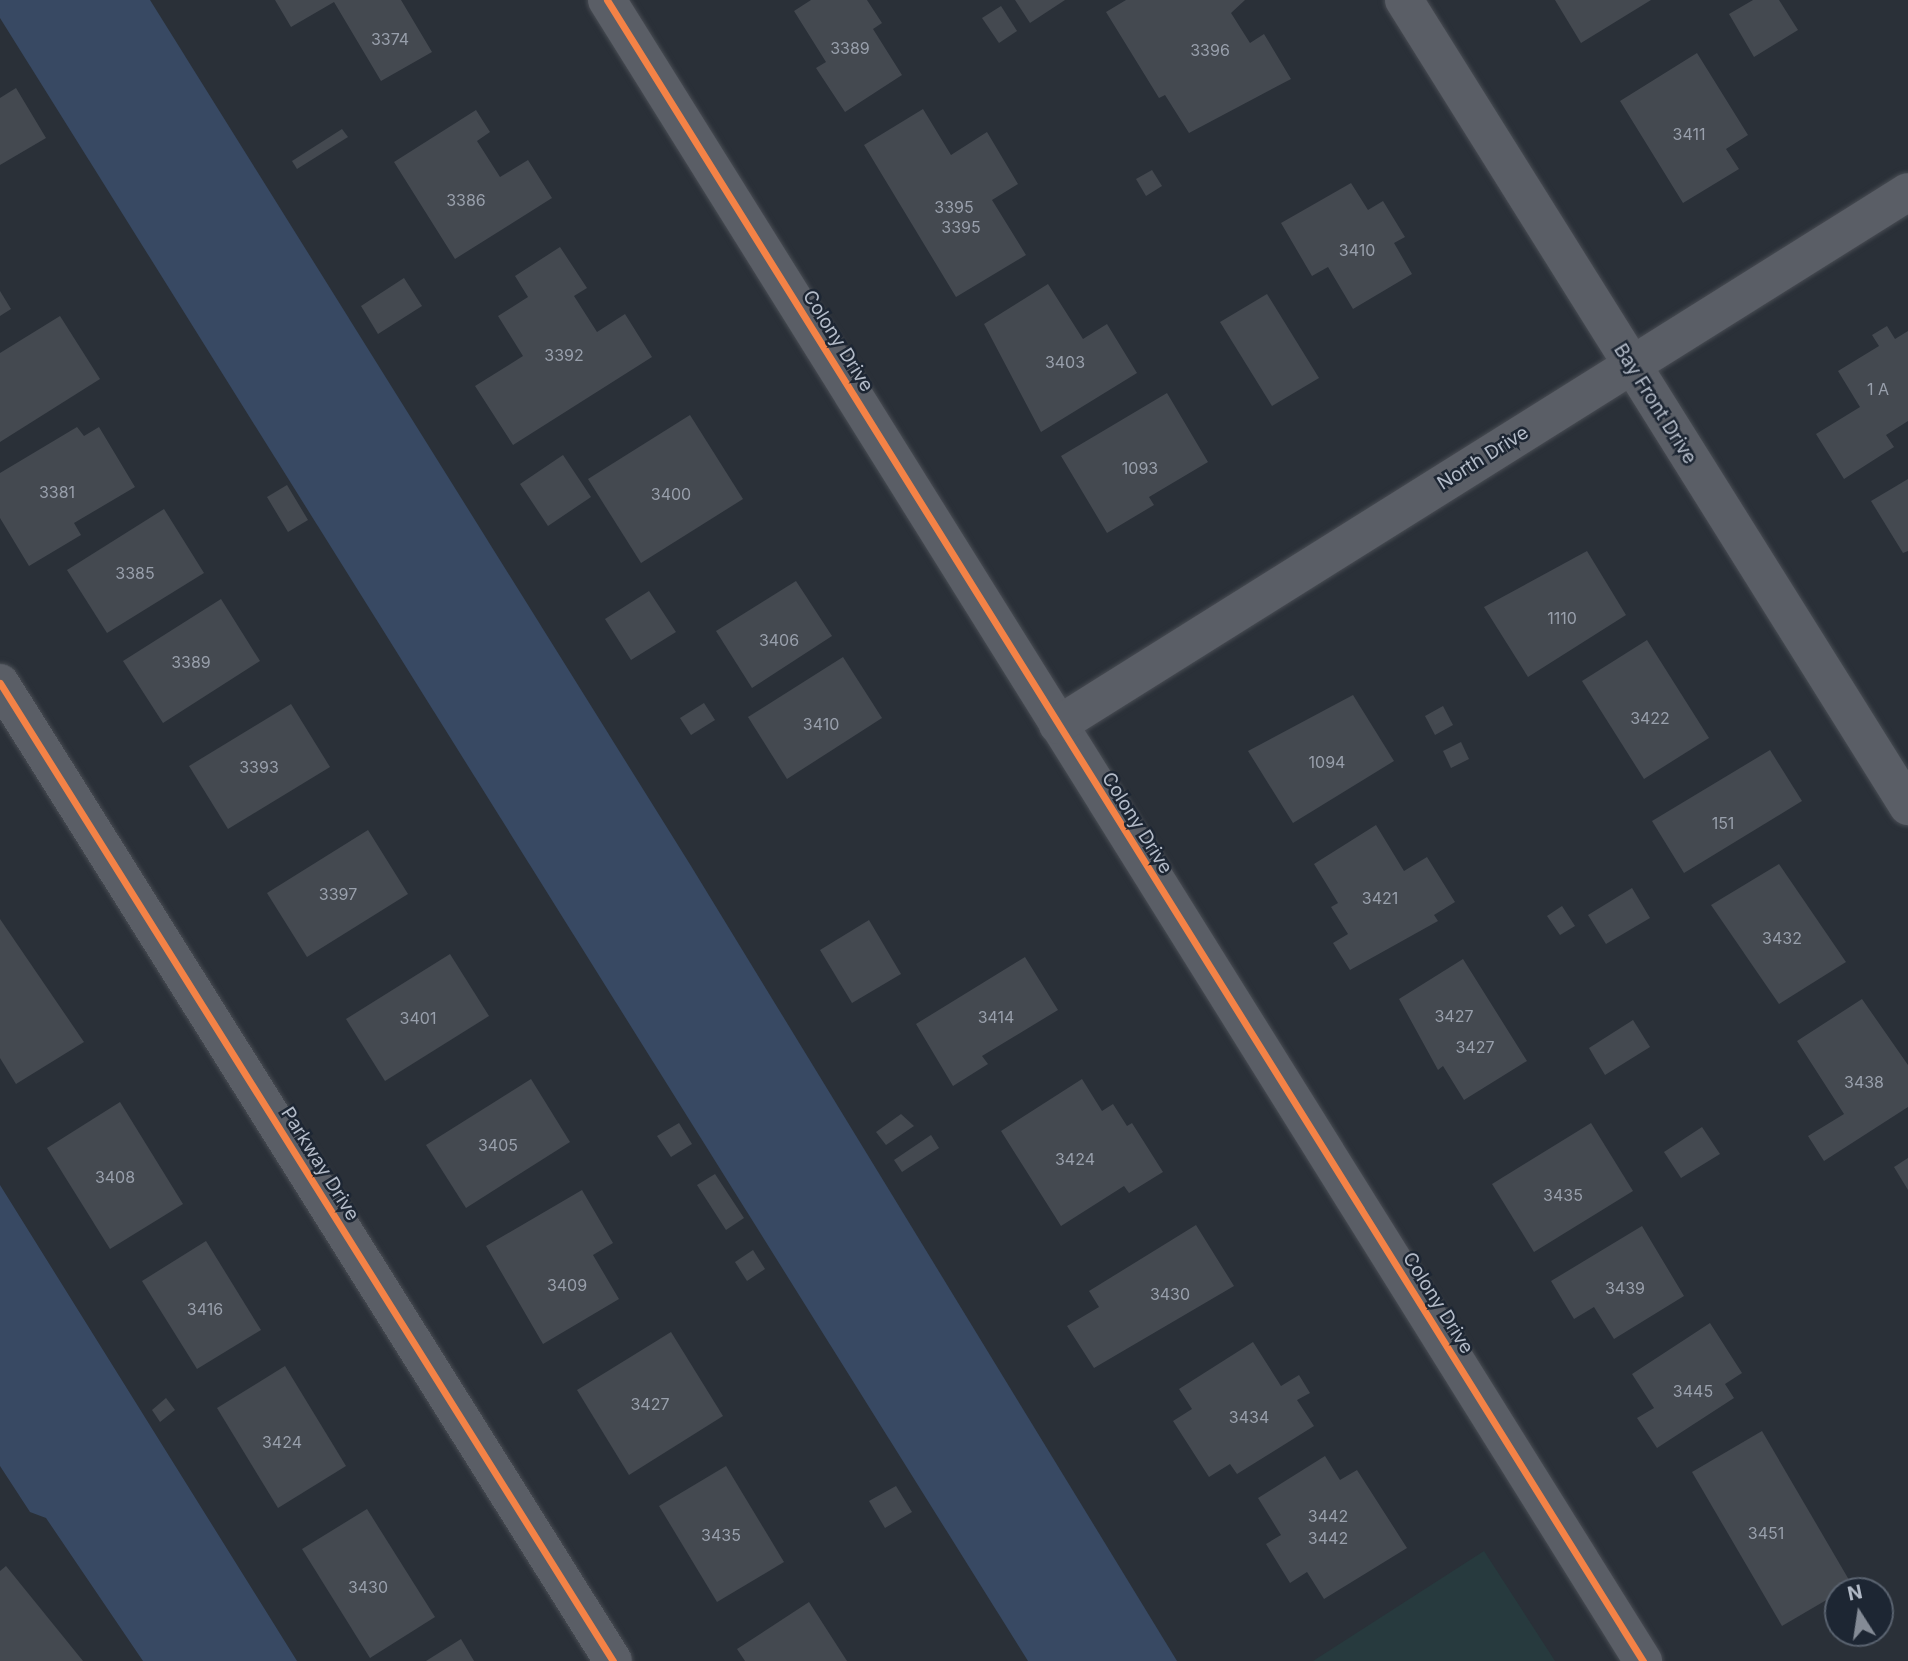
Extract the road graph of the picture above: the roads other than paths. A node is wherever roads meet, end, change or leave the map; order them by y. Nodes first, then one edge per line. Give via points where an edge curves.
1 (607, 0) edge
2 (1404, 0) edge
3 (1908, 192) edge
4 (1631, 366) junction
5 (0, 683) edge
6 (1058, 725) junction
7 (1908, 806) edge
8 (613, 1661) edge
9 (1643, 1661) edge

1 - 6 street, Colony Drive
2 - 4 street, Bay Front Drive
3 - 4 street, North Drive
4 - 6 street, North Drive
4 - 7 street, Bay Front Drive
5 - 8 street, Parkway Drive
6 - 9 street, Colony Drive

